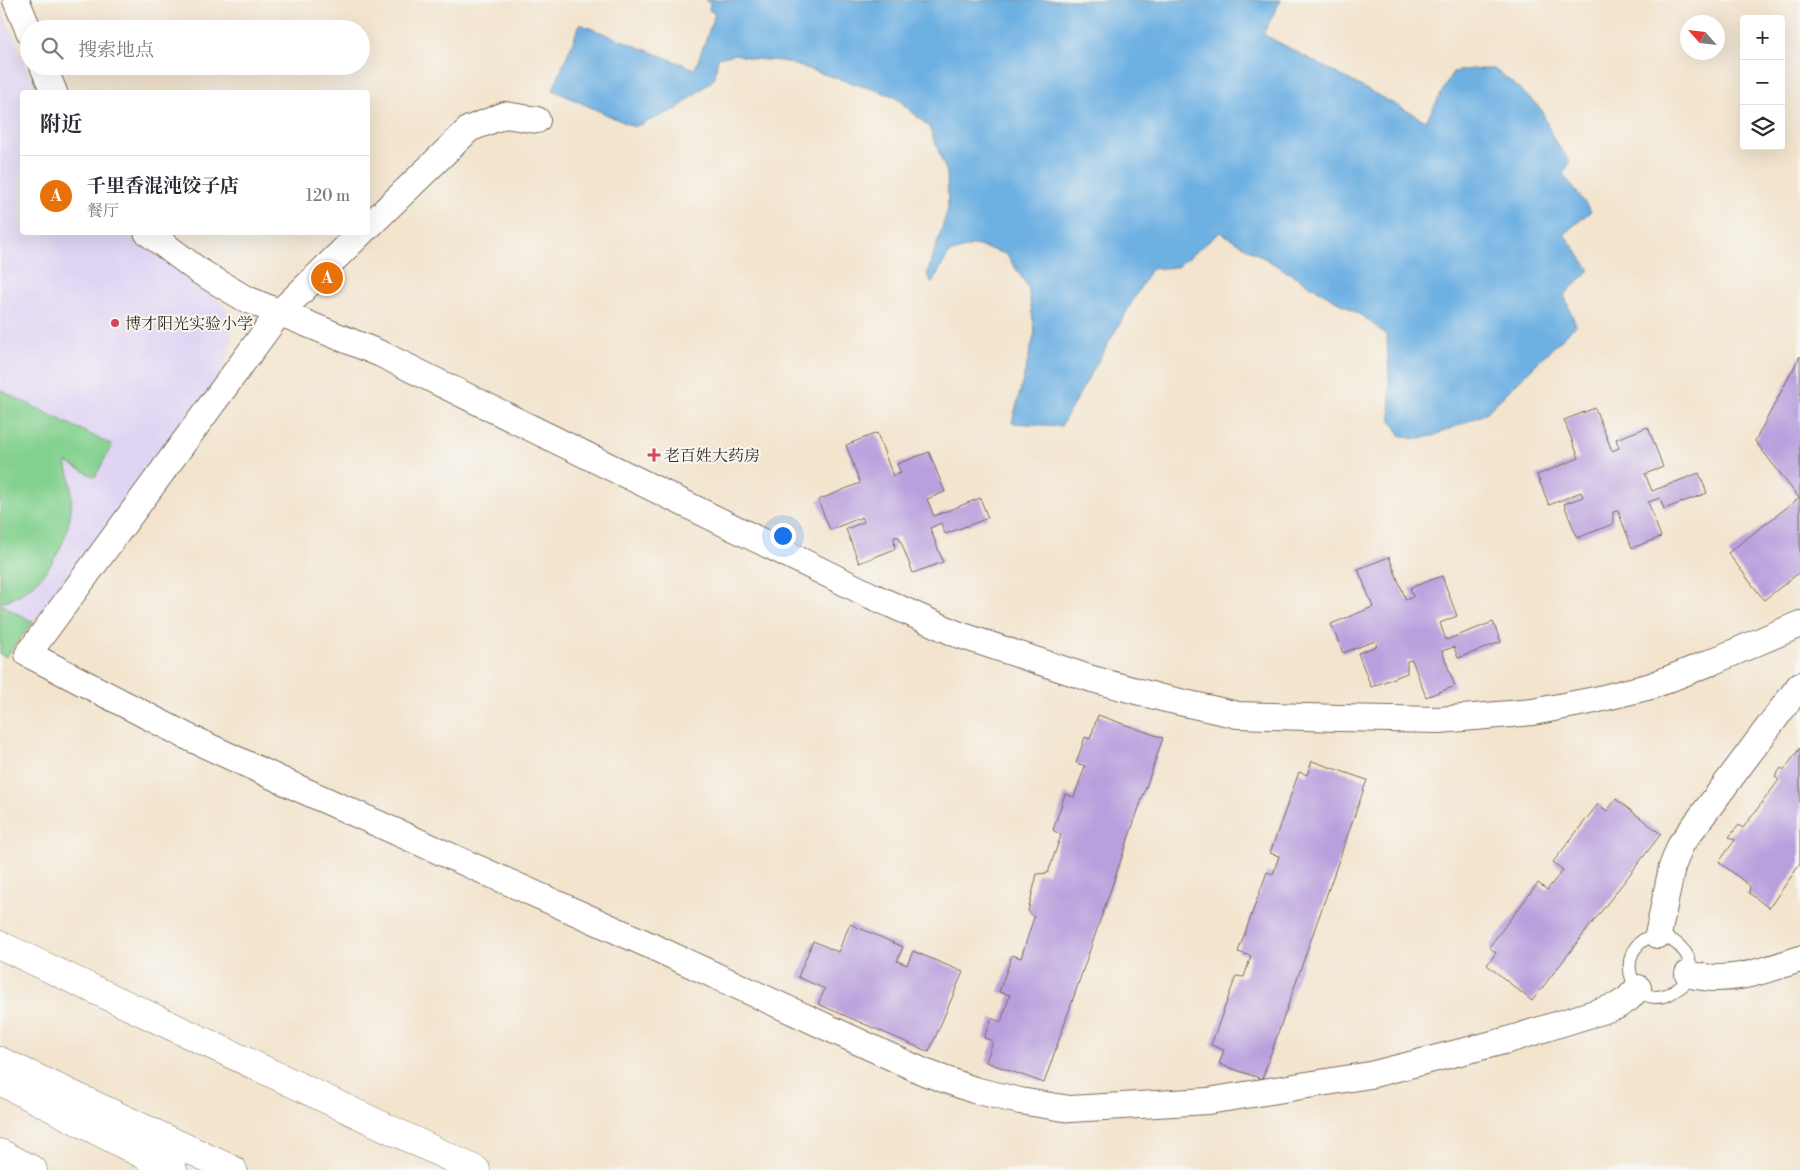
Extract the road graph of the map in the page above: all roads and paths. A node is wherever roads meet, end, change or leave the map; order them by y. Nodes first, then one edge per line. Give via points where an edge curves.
1 (16, 0) edge
2 (24, 20) edge
3 (47, 75) edge
4 (53, 90) edge
5 (537, 120) dead end
6 (370, 225) edge
7 (151, 235) edge
8 (359, 235) edge
9 (279, 313) junction
10 (1800, 624) edge
11 (1800, 685) edge
12 (1658, 935) junction
13 (0, 945) edge
14 (1800, 959) edge
15 (1688, 974) junction
16 (1638, 988) junction
17 (0, 1061) edge
18 (0, 1081) edge
19 (0, 1153) edge
20 (33, 1170) edge
21 (173, 1170) edge
22 (233, 1170) edge
23 (476, 1170) edge

1 - 2 street
3 - 4 street
5 - 6 street via 506,115 469,129
7 - 9 street via 198,271 244,298
8 - 9 street
9 - 10 street via 390,358 925,621 1092,679 1238,715 1439,720 1533,712 1651,686
9 - 16 street via 28,654 203,744 924,1072 974,1090 1020,1101 1070,1108 1208,1101 1370,1075 1508,1040 1617,1006
11 - 12 street via 1681,844 1672,867
12 - 15 lane via 1678,944 1686,952
12 - 16 lane via 1643,940 1633,952 1630,975
13 - 23 main road
14 - 15 street via 1750,975 1713,979
15 - 16 lane via 1684,983 1665,995 1654,996
17 - 22 main road
18 - 21 main road
19 - 20 main road

